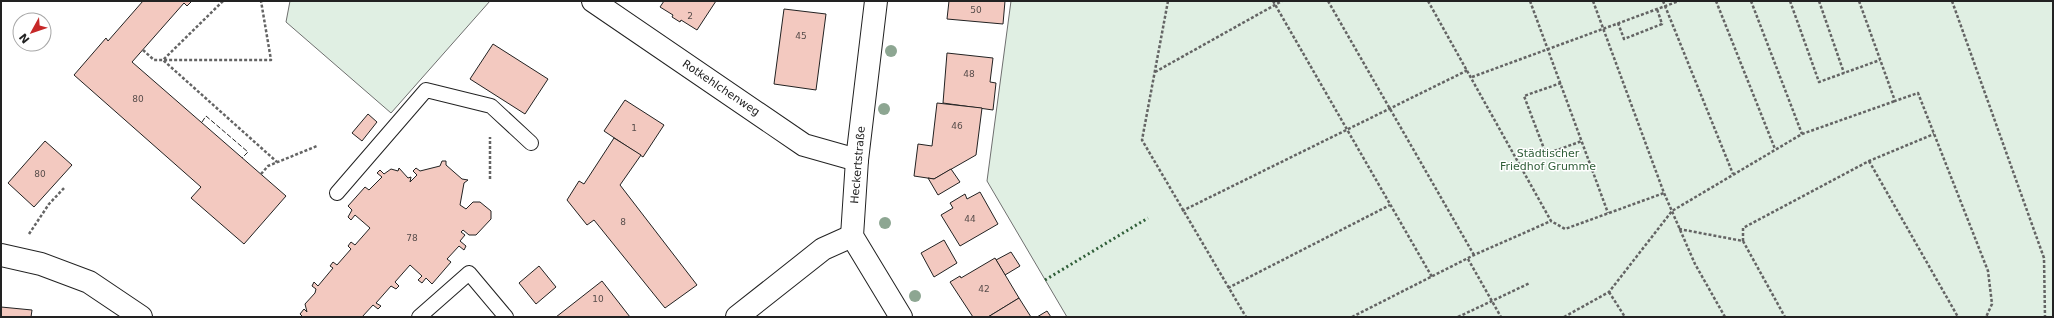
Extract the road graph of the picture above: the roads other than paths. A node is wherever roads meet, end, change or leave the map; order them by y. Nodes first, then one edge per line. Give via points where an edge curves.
1 (593, 1) edge
2 (876, 1) edge
3 (531, 143) dead end
4 (857, 160) junction
5 (337, 193) dead end
6 (852, 236) junction
7 (7, 256) edge
8 (141, 317) edge
9 (419, 317) edge
10 (506, 317) edge
11 (737, 317) edge
12 (901, 317) edge

1 - 4 street, Rotkehlchenweg via 804,145
2 - 4 street, Heckertstraße
3 - 5 lane via 491,106 426,90
4 - 6 street, Heckertstraße
6 - 11 street via 823,249
6 - 12 street
7 - 8 street via 41,264 89,282
9 - 10 lane via 469,273

